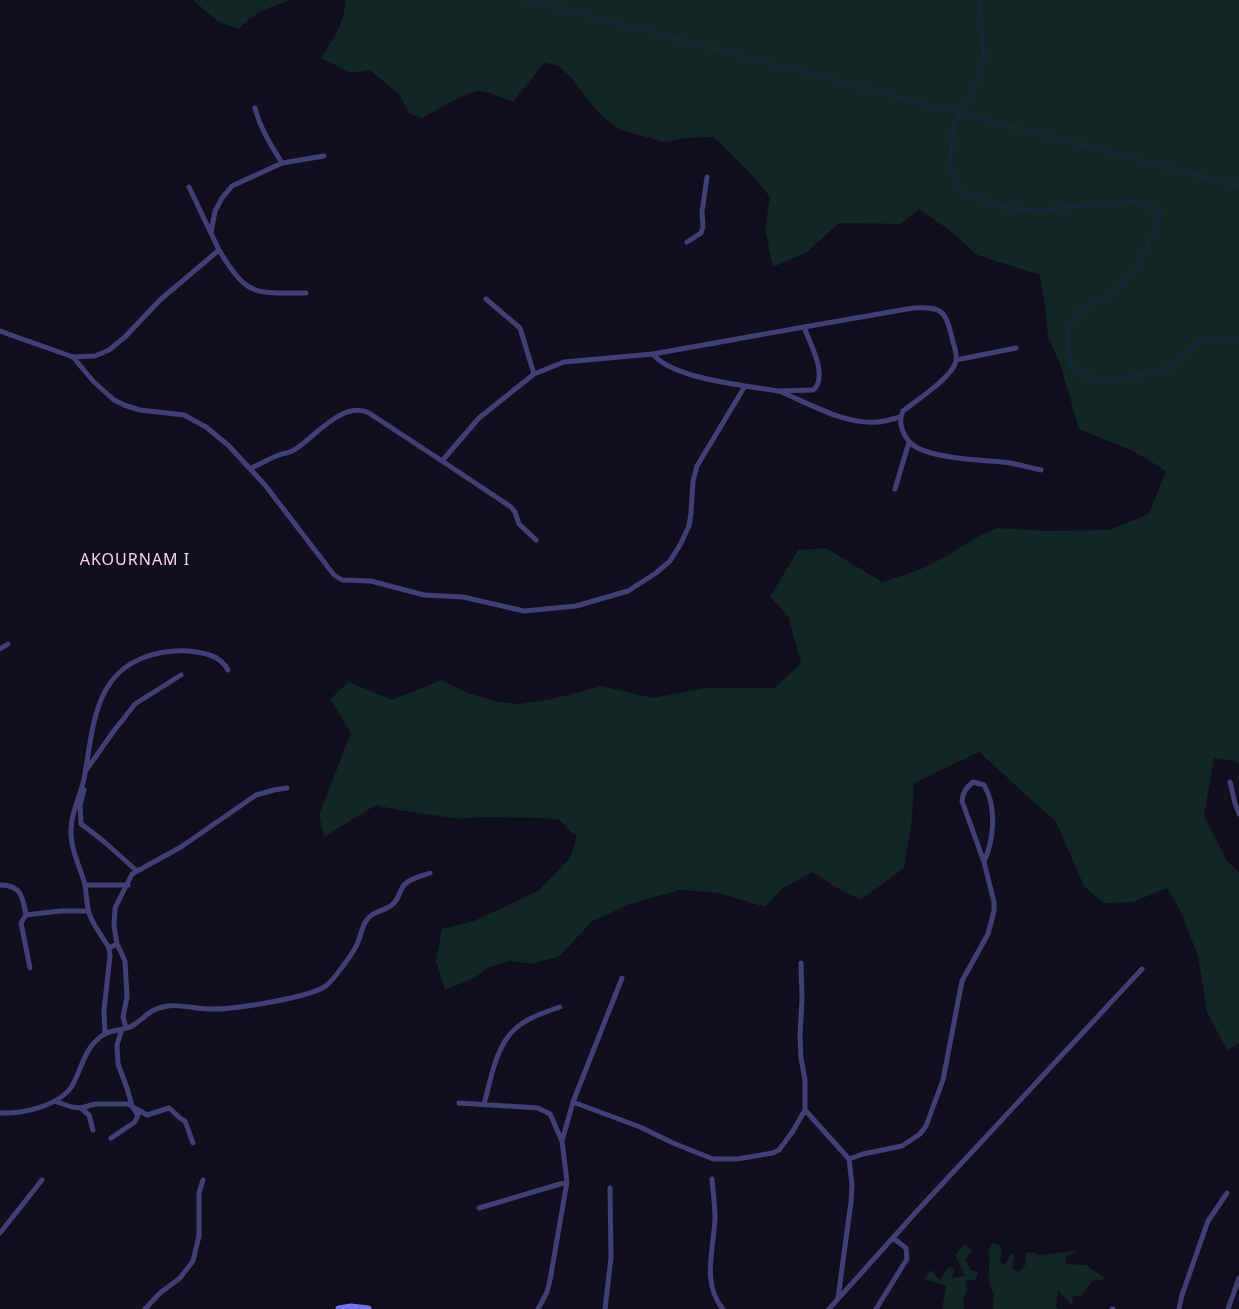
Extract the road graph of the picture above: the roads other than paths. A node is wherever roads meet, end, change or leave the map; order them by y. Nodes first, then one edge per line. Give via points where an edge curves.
1 (255, 108) dead end
2 (324, 156) dead end
3 (282, 163) junction
4 (707, 177) dead end
5 (189, 187) dead end
6 (212, 233) junction
7 (687, 242) dead end
8 (219, 250) junction
9 (306, 293) dead end
10 (486, 299) dead end
11 (804, 328) junction
12 (0, 331) edge
13 (1016, 348) dead end
14 (653, 354) junction
15 (73, 357) junction
16 (956, 360) junction
17 (534, 374) junction
18 (745, 386) junction
19 (778, 391) junction
20 (900, 417) junction
21 (909, 442) junction
22 (442, 461) junction
23 (252, 468) junction
24 (1040, 470) dead end
25 (895, 488) dead end
26 (536, 540) dead end
27 (8, 644) dead end
28 (0, 649) edge
29 (228, 670) dead end
30 (181, 676) dead end
31 (85, 771) junction
32 (84, 779) junction
33 (1230, 782) dead end
34 (287, 788) dead end
35 (1239, 814) edge
36 (71, 824) junction
37 (81, 824) junction
38 (984, 862) junction
39 (136, 871) junction
40 (430, 873) dead end
41 (0, 885) edge
42 (128, 885) junction
43 (85, 886) junction
44 (88, 911) junction
45 (26, 915) junction
46 (117, 944) junction
47 (109, 948) junction
48 (801, 963) dead end
49 (30, 968) dead end
50 (1142, 969) dead end
51 (622, 978) dead end
52 (560, 1006) dead end
53 (124, 1028) junction
54 (105, 1033) junction
55 (54, 1101) junction
56 (574, 1102) junction
57 (458, 1103) dead end
58 (484, 1104) junction
59 (132, 1106) junction
60 (81, 1108) junction
61 (805, 1110) junction
62 (0, 1113) edge
63 (93, 1130) dead end
64 (111, 1138) dead end
65 (562, 1141) junction
66 (194, 1143) dead end
67 (849, 1160) junction
68 (712, 1179) dead end
69 (42, 1180) dead end
70 (203, 1180) dead end
71 (567, 1182) junction
72 (610, 1188) dead end
73 (1227, 1192) dead end
74 (479, 1208) dead end
75 (0, 1233) edge
76 (893, 1238) junction
77 (1239, 1278) edge
78 (838, 1298) junction
79 (147, 1309) edge
80 (338, 1309) edge
81 (368, 1309) edge
82 (538, 1309) edge
83 (605, 1309) edge
84 (723, 1309) edge
85 (829, 1309) edge
86 (876, 1309) edge
87 (1180, 1309) edge
88 (1228, 1309) edge

1 - 3 street via 267,139
2 - 3 street
3 - 6 street via 232,186 215,211
4 - 7 street via 701,233
5 - 6 street
6 - 8 street
8 - 9 street via 243,284 250,288 265,292
8 - 15 street via 160,300 109,350 95,356
10 - 17 street via 520,328
11 - 14 street
11 - 16 street via 930,307 948,320
11 - 19 street via 819,368 819,384 813,390
12 - 15 street
13 - 16 street
14 - 17 street via 564,362
14 - 18 street via 665,364 695,376
15 - 23 street via 114,400 140,410 184,415 206,427
16 - 20 street via 951,370
17 - 22 street via 479,418
18 - 19 street
18 - 23 street via 697,466 689,526 670,561 628,591 576,606 524,611 472,599 424,595 383,583 342,580 334,575
19 - 20 street via 821,410 858,421 876,422
20 - 21 street via 900,425
21 - 24 street via 923,450 954,457
21 - 25 street
22 - 23 street via 369,413 352,409 293,451
22 - 26 street via 511,507 519,524
27 - 28 street
29 - 31 street via 218,658 203,652 176,650 152,654 129,664 116,675 100,700
30 - 31 street via 135,704
31 - 32 street
32 - 36 street
32 - 37 street
33 - 35 street
34 - 39 street via 256,795 181,847
36 - 37 street
36 - 43 street via 72,844
37 - 39 street
38 - 38 street via 962,801 963,794 973,782 984,785 990,798 992,838
38 - 67 street via 994,911 988,934 962,981 943,1080 926,1126 902,1146
39 - 42 street via 129,877
40 - 53 street via 407,881 396,902 374,912 366,921 357,945 331,980 319,989 301,996 221,1009 177,1005 160,1007
41 - 45 street via 10,885 18,890
42 - 43 street
42 - 46 street via 115,908
43 - 44 street
44 - 45 street
44 - 47 street
45 - 49 street via 21,923
46 - 47 street
46 - 53 street via 125,961 127,997
47 - 54 street
48 - 61 street via 800,1037
50 - 76 street
51 - 56 street
52 - 58 street via 535,1016 515,1029 505,1041
53 - 54 street
53 - 59 street via 117,1046 118,1064
54 - 55 street via 92,1043 71,1087
55 - 60 street
55 - 62 street via 27,1112
56 - 61 street via 713,1159 736,1159 779,1150
56 - 65 street
57 - 58 street
58 - 65 street via 538,1108 550,1114
59 - 60 street via 122,1103
59 - 64 street via 138,1115 135,1122
59 - 66 street via 147,1115 169,1108 185,1121
60 - 63 street via 89,1115
61 - 67 street
65 - 71 street
67 - 78 street via 851,1202
68 - 84 street via 715,1218 711,1287
69 - 75 street
70 - 79 street via 199,1193 199,1236 193,1261
71 - 74 street
71 - 82 street via 550,1280
72 - 83 street via 610,1257
73 - 87 street via 1208,1221
76 - 78 street
76 - 86 street via 906,1248 907,1259
77 - 88 street
78 - 85 street
80 - 81 street via 351,1306

